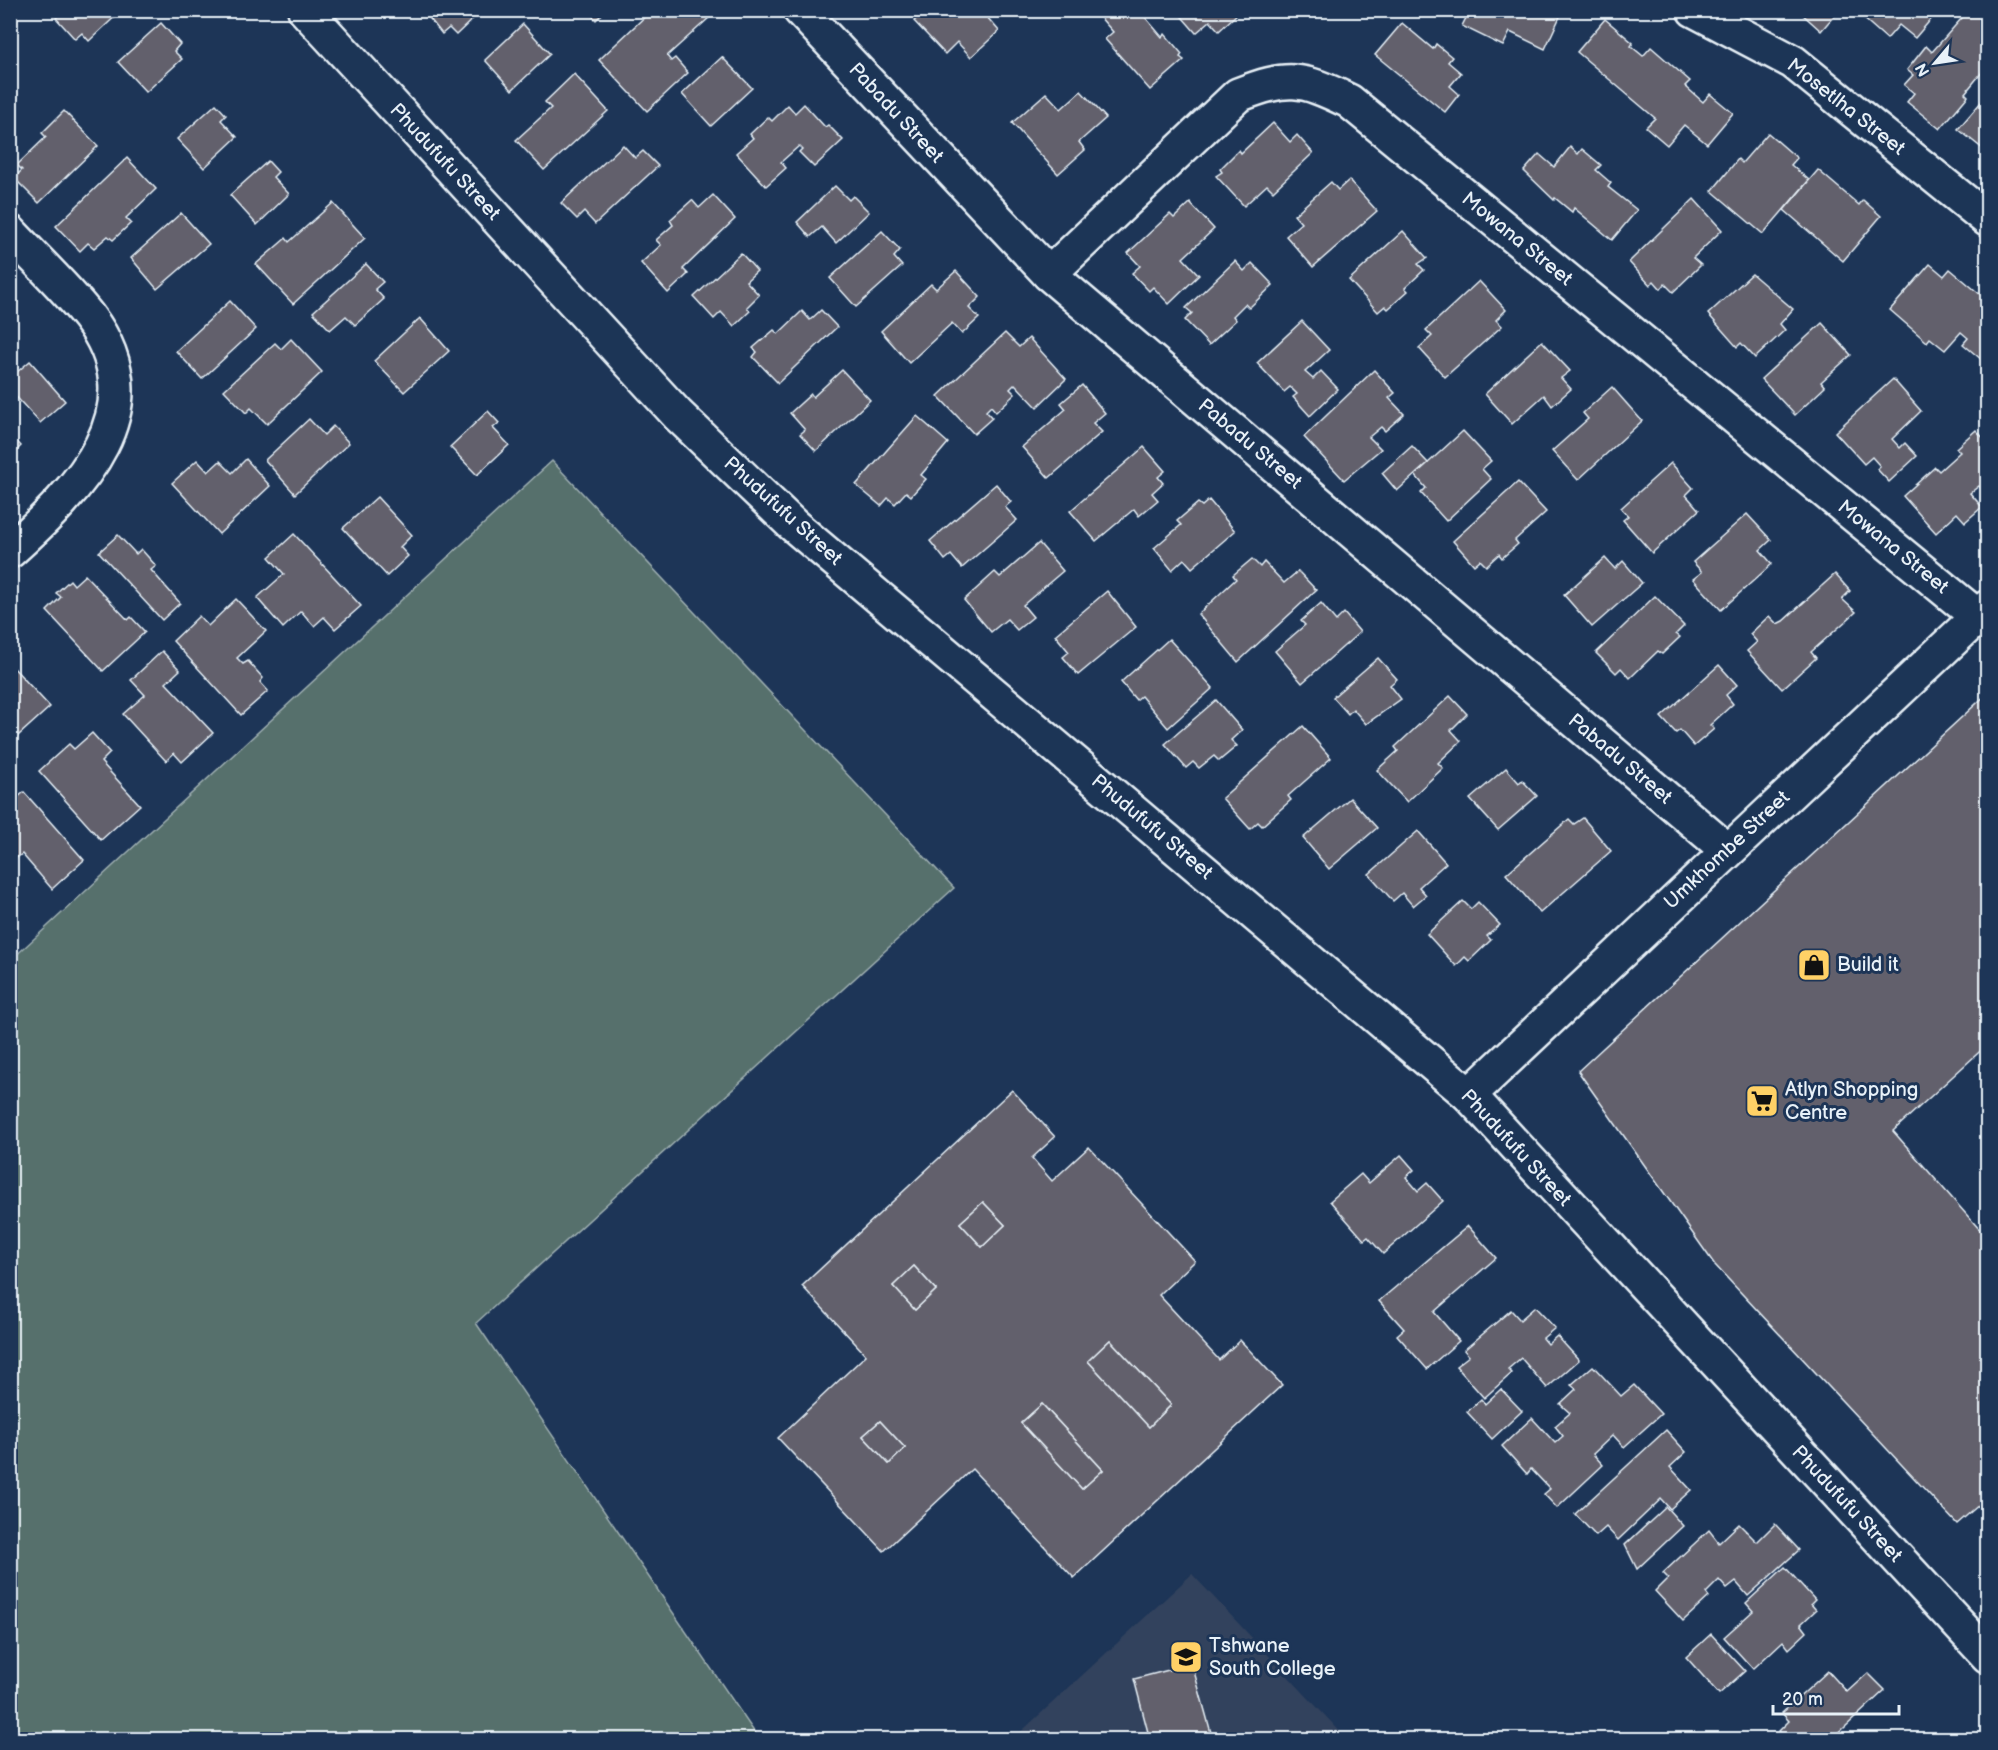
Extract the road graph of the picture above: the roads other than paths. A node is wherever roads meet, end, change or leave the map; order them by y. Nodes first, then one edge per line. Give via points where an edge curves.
1 (305, 10) edge
2 (800, 10) edge
3 (1694, 10) edge
4 (1988, 220) edge
5 (10, 232) edge
6 (1050, 274) junction
7 (10, 551) edge
8 (1982, 612) edge
9 (1727, 850) junction
10 (1469, 1095) junction
11 (1988, 1656) edge

1 - 10 street, Phudufufu Street via 678,415 749,485
2 - 6 street, Pabadu Street
3 - 4 street, Mosetlha Street via 1792,62
5 - 7 street via 88,317 111,363 116,392 111,428 97,456 55,511
6 - 8 street, Mowana Street via 1238,95 1275,81 1314,84 1349,101
6 - 9 street, Pabadu Street
8 - 9 street, Umkhombe Street
9 - 10 street, Umkhombe Street
10 - 11 street, Phudufufu Street

